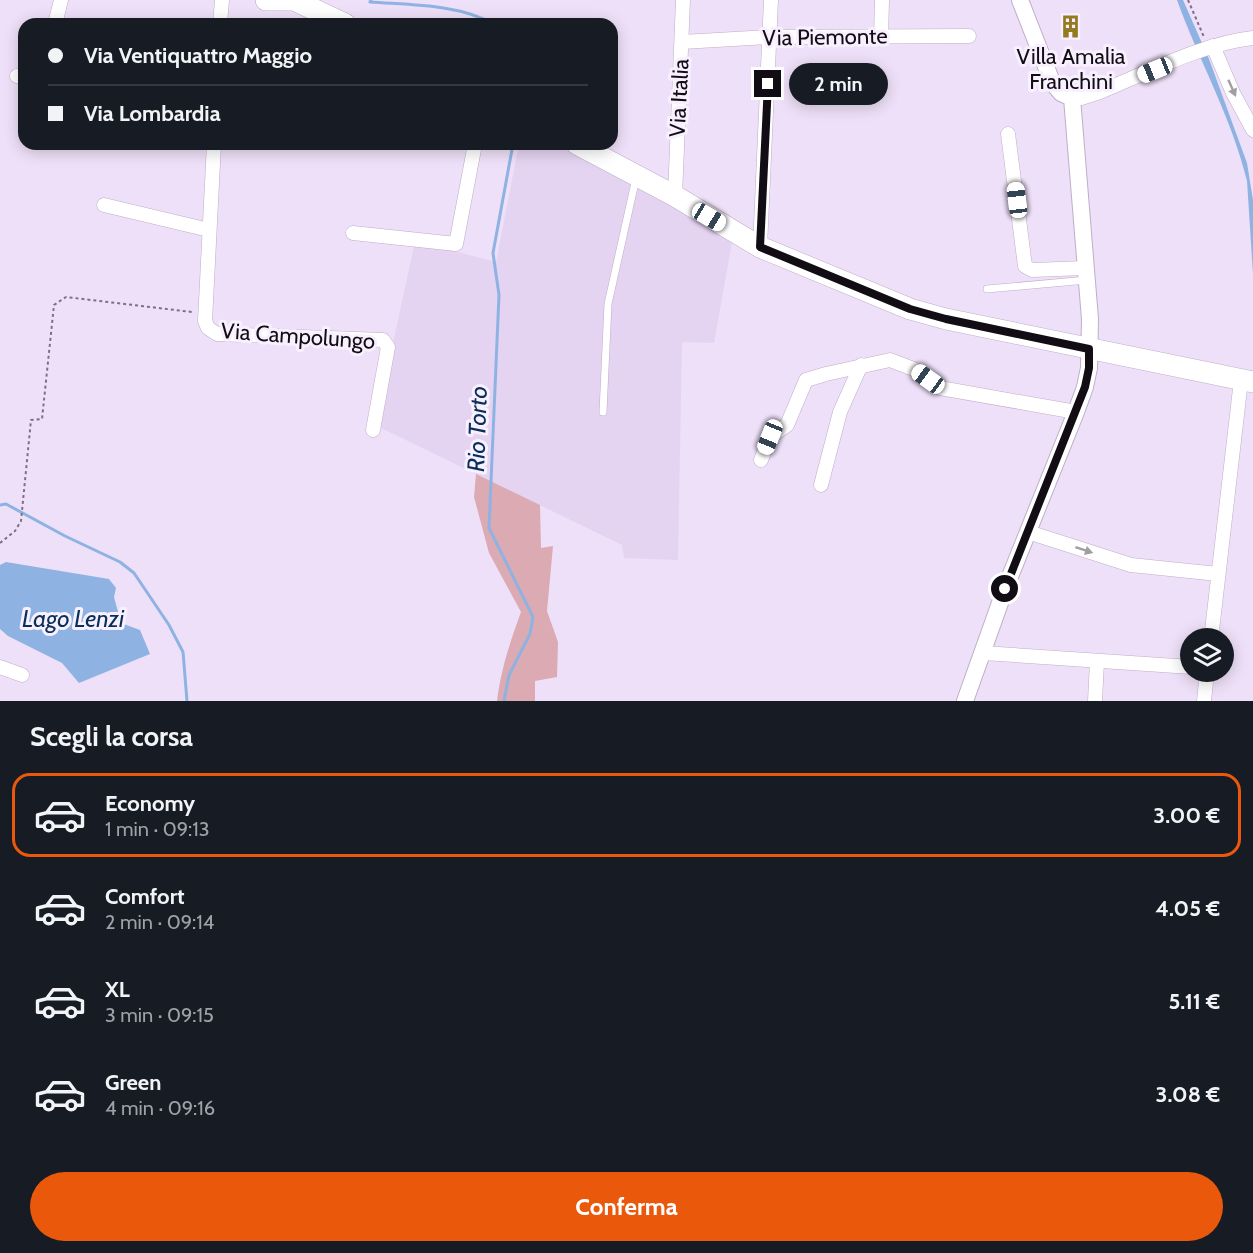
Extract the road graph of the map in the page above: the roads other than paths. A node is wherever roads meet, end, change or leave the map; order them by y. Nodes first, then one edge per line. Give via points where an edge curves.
1 (61, 0) edge
2 (222, 0) edge
3 (266, 0) edge
4 (295, 0) edge
5 (683, 0) edge
6 (771, 0) edge
7 (882, 0) edge
8 (1020, 0) edge
9 (56, 18) edge
10 (220, 18) edge
11 (332, 18) edge
12 (969, 36) dead end
13 (881, 37) junction
14 (770, 38) junction
15 (1253, 38) edge
16 (682, 42) junction
17 (1210, 47) junction
18 (1072, 98) junction
19 (1253, 130) edge
20 (1008, 134) dead end
21 (214, 150) edge
22 (475, 150) edge
23 (588, 150) edge
24 (636, 176) junction
25 (675, 196) junction
26 (104, 205) dead end
27 (209, 230) junction
28 (353, 233) dead end
29 (760, 247) junction
30 (1086, 274) junction
31 (987, 289) dead end
32 (1089, 349) junction
33 (861, 365) junction
34 (1247, 381) edge
35 (603, 412) dead end
36 (1076, 412) junction
37 (373, 430) dead end
38 (761, 460) dead end
39 (821, 485) dead end
40 (1028, 532) junction
41 (1218, 574) junction
42 (1212, 628) edge
43 (983, 653) junction
44 (1097, 662) junction
45 (1180, 666) edge
46 (0, 667) edge
47 (22, 675) dead end
48 (1206, 682) edge
49 (965, 701) edge
50 (1095, 701) edge
51 (1204, 701) edge

1 - 9 street
2 - 10 street
3 - 4 main road
4 - 11 main road
5 - 16 street, Via Italia
6 - 14 street
7 - 13 street
8 - 18 street via 1052,82
12 - 13 street, Via Piemonte
13 - 14 street, Via Piemonte
14 - 16 street, Via Piemonte
14 - 29 street
15 - 17 street
16 - 25 street, Via Italia
17 - 18 street via 1100,92
17 -> 19 street
18 - 30 street
20 - 30 street via 1025,266 1032,270
21 - 27 street, Via Campolungo
22 - 28 street via 456,244
23 - 24 main road
24 - 25 main road
24 - 35 lane via 608,304
25 - 29 main road
26 - 27 street
27 - 37 street, Via Campolungo via 205,321 217,334 383,340 388,347
29 - 32 main road via 910,309
30 - 31 lane
30 - 32 street
32 - 34 main road
32 - 36 street via 1087,378
33 - 36 street via 890,360 916,370 940,388
33 - 38 street via 806,380 787,425 770,437
33 - 39 street via 840,412
34 - 41 street
36 - 40 street
40 -> 41 street via 1131,565
40 - 43 street
41 - 42 street
43 - 44 street
43 - 49 street
44 - 45 street
44 - 50 street
46 - 47 street
48 - 51 street

